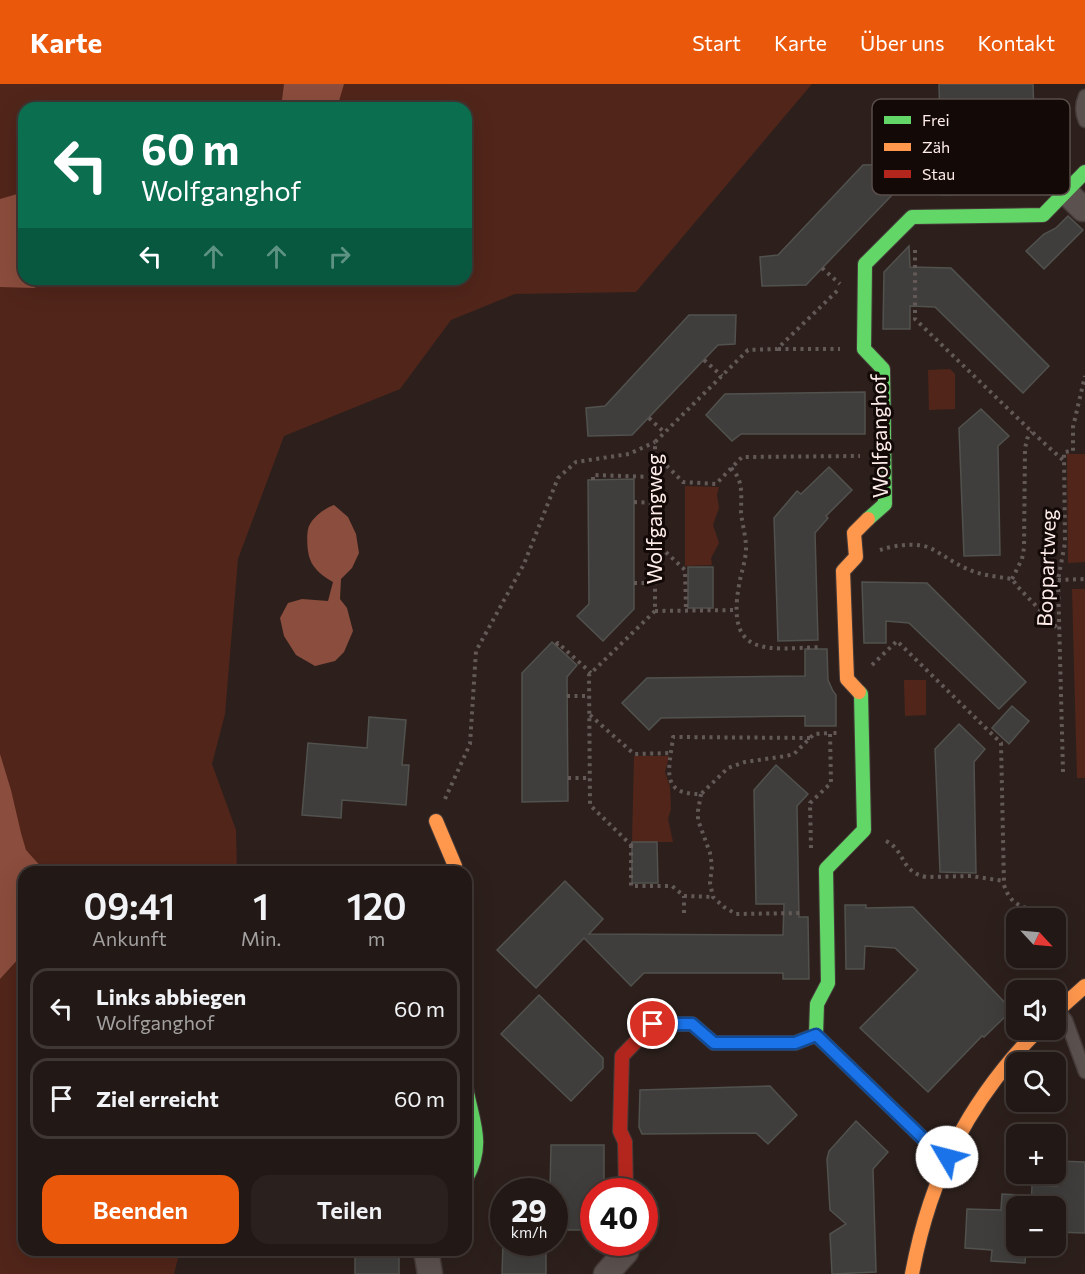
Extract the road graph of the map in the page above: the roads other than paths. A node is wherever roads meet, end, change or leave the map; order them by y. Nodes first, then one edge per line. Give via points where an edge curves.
1 (1085, 96) edge
2 (1085, 121) edge
3 (1085, 172) edge
4 (1070, 188) edge
5 (1063, 195) edge
6 (1069, 195) edge
7 (1083, 208) dead end
8 (436, 821) road end
9 (455, 866) edge
10 (1085, 986) edge
11 (1066, 1003) edge
12 (1066, 1020) edge
13 (816, 1035) junction
14 (1028, 1040) edge
15 (1085, 1072) edge
16 (472, 1117) edge
17 (947, 1157) junction
18 (472, 1168) edge
19 (626, 1178) edge
20 (427, 1256) edge
21 (622, 1256) edge
22 (430, 1274) edge
23 (606, 1274) edge
24 (912, 1274) edge

1 - 2 lane
3 - 4 street
5 - 13 street, Wolfganghof via 1043,215 912,217 865,264 864,349 883,369 885,504 854,533 856,557 843,571 847,679 861,694 864,830 826,869 828,983 817,1004
6 - 7 street
8 - 9 street
10 - 11 street
12 - 15 lane
13 - 17 street via 936,1151
13 - 19 street via 795,1043 714,1043 692,1024 653,1024 622,1056 620,1131 625,1142
14 - 17 street via 994,1079
16 - 18 street via 477,1142
17 - 24 street via 926,1212
20 - 22 street
21 - 23 street

